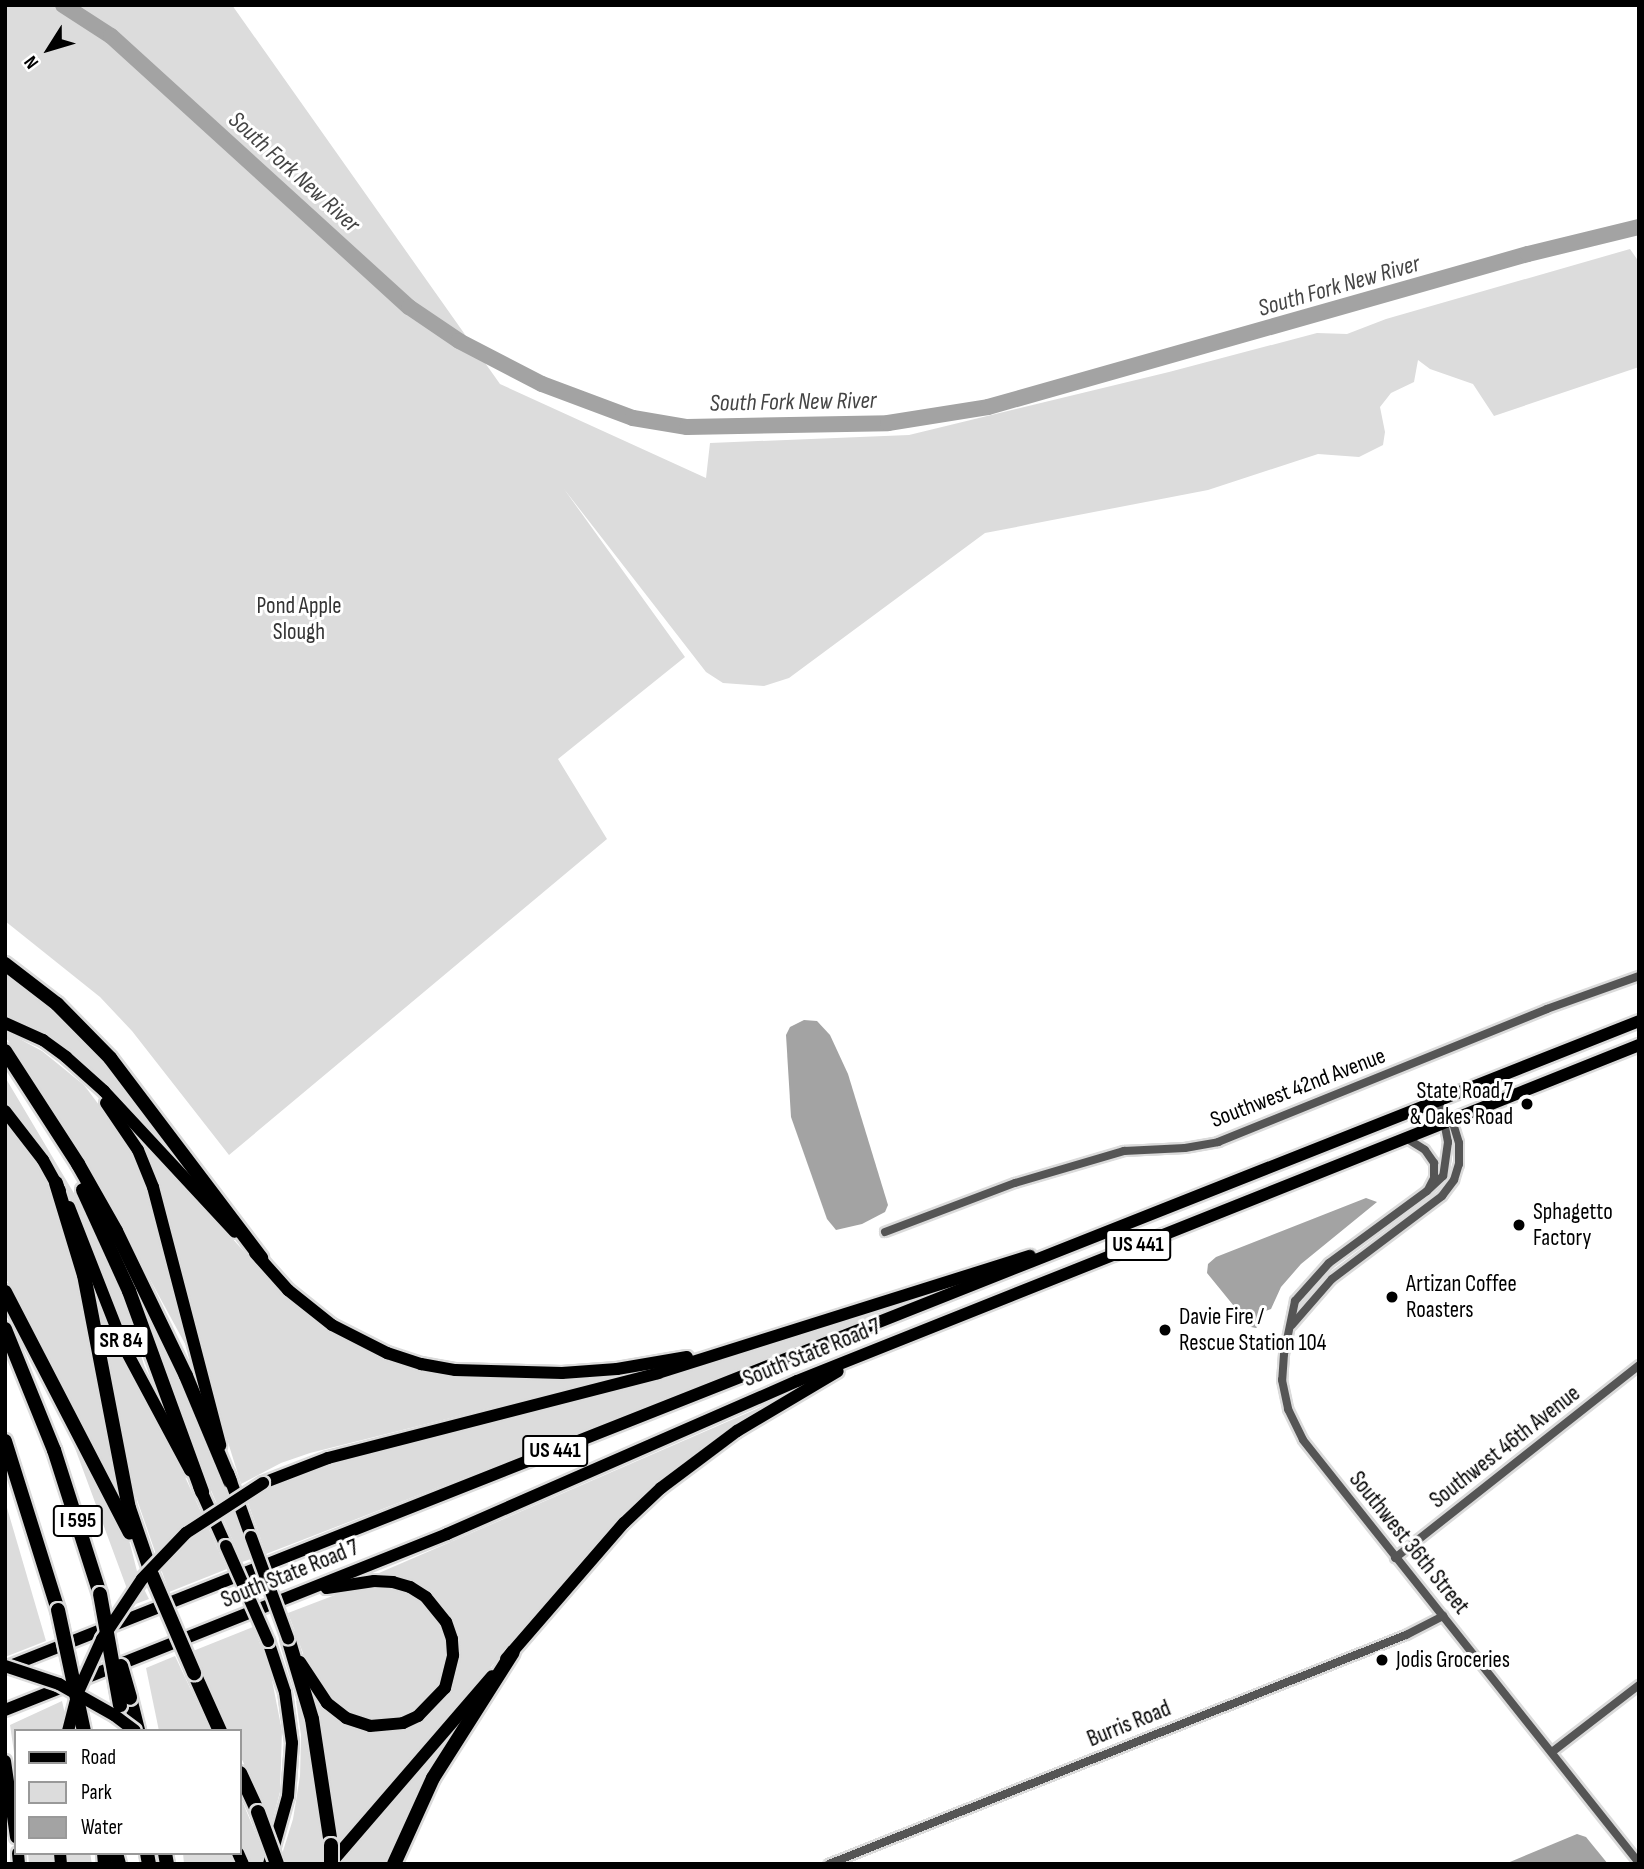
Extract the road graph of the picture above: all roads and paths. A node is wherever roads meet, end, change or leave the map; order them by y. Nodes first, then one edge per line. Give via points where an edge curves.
1 (5, 964) edge
2 (1639, 976) edge
3 (1639, 1021) edge
4 (5, 1023) edge
5 (1639, 1045) edge
6 (5, 1051) edge
7 (83, 1072) junction
8 (1440, 1101) junction
9 (5, 1111) edge
10 (1448, 1121) junction
11 (1406, 1138) junction
12 (56, 1184) junction
13 (1427, 1191) junction
14 (885, 1232) dead end
15 (1105, 1234) junction
16 (1360, 1241) junction
17 (261, 1258) junction
18 (1352, 1263) junction
19 (5, 1292) edge
20 (1292, 1325) junction
21 (5, 1329) edge
22 (733, 1350) junction
23 (871, 1351) junction
24 (1639, 1365) edge
25 (5, 1441) edge
26 (230, 1481) junction
27 (202, 1492) junction
28 (1395, 1558) junction
29 (152, 1575) junction
30 (306, 1591) junction
31 (1443, 1616) junction
32 (288, 1638) junction
33 (513, 1652) junction
34 (5, 1667) edge
35 (1639, 1685) edge
36 (125, 1701) junction
37 (5, 1710) edge
38 (69, 1729) edge
39 (84, 1729) edge
40 (125, 1729) edge
41 (134, 1729) edge
42 (136, 1729) edge
43 (219, 1729) edge
44 (1552, 1752) junction
45 (5, 1761) edge
46 (242, 1777) edge
47 (14, 1823) edge
48 (271, 1863) edge
49 (1639, 1863) edge
50 (331, 1864) edge
51 (394, 1864) edge
52 (829, 1864) edge

1 - 17 highway via 57,1004 110,1058
2 - 14 street, Southwest 42nd Avenue via 1218,1142 1124,1151 1015,1183
3 - 8 main road, South State Road 7 / US 441
4 - 7 main road via 43,1040
5 - 10 main road, South State Road 7 / US 441
6 - 26 highway via 111,1223 172,1346
6 - 27 highway via 105,1234
7 - 17 main road
7 - 26 main road via 138,1150 153,1187
8 - 10 street, Southwest 36th Street
8 - 15 main road, South State Road 7 / US 441
9 - 12 main road, SR 84
10 - 11 main road, South State Road 7 / US 441
10 - 13 street, Southwest 36th Street via 1446,1166
10 - 18 street, Southwest 36th Street via 1459,1143 1454,1180 1442,1196
11 - 13 street via 1425,1150 1434,1163
11 - 23 main road, South State Road 7 / US 441
12 - 27 main road, SR 84 via 129,1359
12 - 29 highway via 78,1248 130,1508
13 - 16 street, Southwest 36th Street
15 - 22 main road
15 - 34 main road, South State Road 7 / US 441
16 - 18 street
16 - 20 street, Southwest 36th Street via 1304,1288 1295,1301
17 - 22 main road via 288,1290 332,1325 366,1344 421,1364 455,1370 562,1373
18 - 20 street, Southwest 36th Street
19 - 29 highway
20 - 28 street, Southwest 36th Street via 1282,1381 1288,1409 1303,1440
21 - 36 highway, I 595, bridge via 54,1450 100,1594
22 - 38 main road, bridge via 582,1394 328,1458 262,1483 186,1533 142,1579 96,1650
23 - 30 main road, South State Road 7 / US 441
23 - 33 main road via 737,1431 661,1488 624,1523
24 - 28 street, Southwest 46th Avenue
25 - 39 highway, I 595, bridge via 58,1610
26 - 32 main road, bridge
27 - 48 main road, SR 84, bridge via 268,1641 285,1692 292,1743 288,1796
28 - 31 street, Southwest 36th Street
29 - 43 highway, bridge
30 - 32 main road via 374,1581 410,1587 426,1597 446,1622 452,1639 444,1688 433,1704 403,1723 357,1723 319,1695
30 - 37 main road, South State Road 7 / US 441
31 - 44 street, Southwest 36th Street
31 - 52 street, Burris Road via 1406,1635
32 - 50 highway, bridge via 317,1740
33 - 50 main road
33 - 51 highway via 433,1778
34 - 41 main road, bridge via 59,1684
35 - 44 street
36 - 40 highway
36 - 42 highway, I 595
44 - 49 street, Southwest 36th Street
45 - 47 main road
46 - 48 highway, bridge via 258,1812

